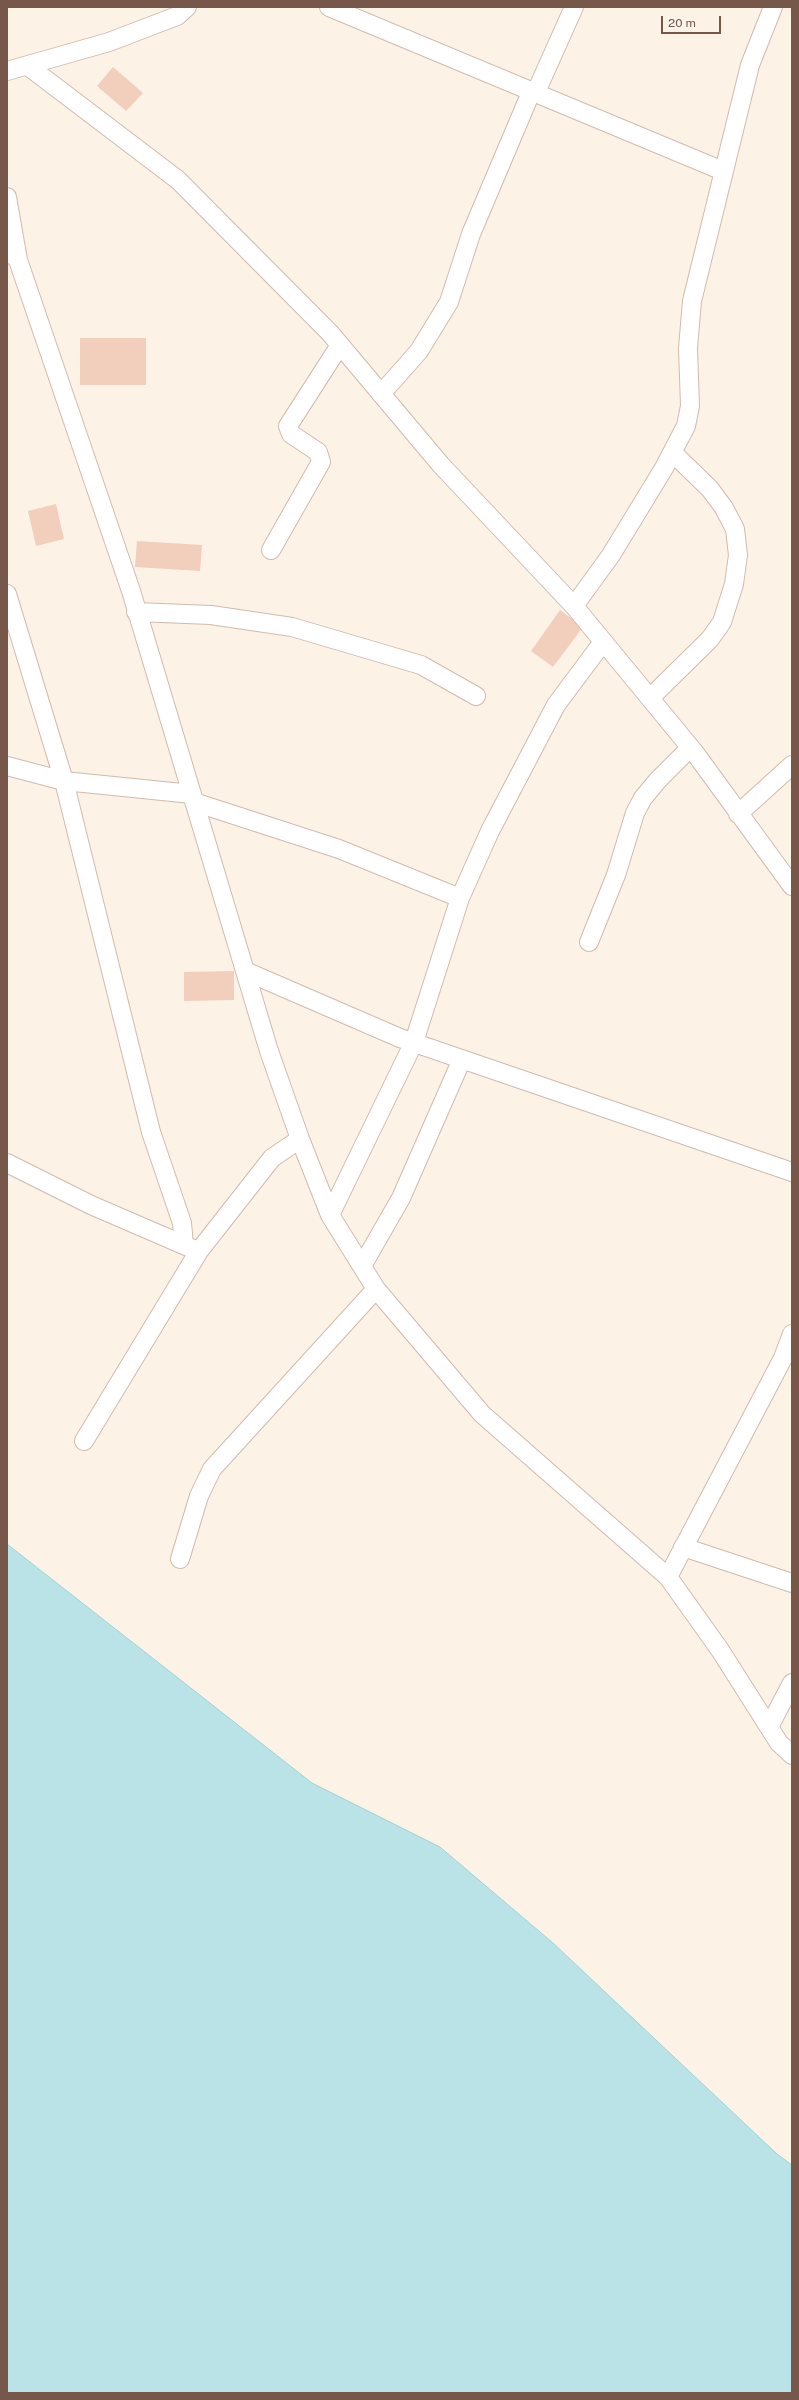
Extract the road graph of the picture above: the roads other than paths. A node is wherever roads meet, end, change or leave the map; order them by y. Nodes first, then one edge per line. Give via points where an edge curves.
1 (187, 7) edge
2 (329, 7) edge
3 (574, 7) edge
4 (773, 7) edge
5 (28, 66) junction
6 (7, 71) edge
7 (534, 91) junction
8 (723, 171) junction
9 (7, 197) edge
10 (12, 255) edge
11 (340, 345) junction
12 (381, 394) junction
13 (673, 453) junction
14 (271, 550) dead end
15 (7, 594) edge
16 (574, 606) junction
17 (136, 612) junction
18 (603, 642) junction
19 (476, 696) dead end
20 (650, 698) junction
21 (690, 748) junction
22 (792, 765) edge
23 (7, 766) edge
24 (64, 781) junction
25 (193, 798) junction
26 (738, 814) junction
27 (792, 886) edge
28 (460, 898) junction
29 (589, 942) dead end
30 (245, 971) junction
31 (414, 1042) junction
32 (462, 1059) junction
33 (300, 1139) junction
34 (7, 1163) edge
35 (792, 1172) edge
36 (330, 1215) junction
37 (192, 1248) junction
38 (362, 1266) junction
39 (376, 1289) junction
40 (792, 1334) edge
41 (84, 1441) dead end
42 (683, 1547) junction
43 (180, 1559) dead end
44 (668, 1577) junction
45 (792, 1583) edge
46 (792, 1683) edge
47 (769, 1727) junction
48 (792, 1755) edge

1 - 5 street via 177,16 109,42
2 - 7 street
3 - 7 street
4 - 8 street via 750,65
5 - 6 street
5 - 11 street via 178,180
7 - 8 street
7 - 12 street via 471,234 449,302 419,351
8 - 13 street via 702,268 692,301 688,348 690,406 686,426
9 - 10 street
10 - 17 street
11 - 12 street
11 - 14 street via 288,426 291,434 318,452 321,462
12 - 16 street via 441,465
13 - 16 street via 611,555
13 - 20 street via 710,489 724,508 735,529 738,555 734,584 722,622 710,639
15 - 24 street
16 - 18 street
17 - 19 street via 211,615 292,627 421,666
17 - 25 street
18 - 20 street
18 - 28 street via 556,705 490,831
20 - 21 street
21 - 26 street
21 - 29 street via 653,786 635,813 616,875
22 - 26 street
23 - 24 street
24 - 25 street
24 - 37 street via 151,1132
25 - 28 street via 339,848
25 - 30 street
26 - 27 street
28 - 31 street
30 - 31 street
30 - 33 street via 269,1051
31 - 32 street
31 - 36 street
32 - 35 street
32 - 38 street via 401,1198
33 - 36 street
33 - 37 street via 272,1158
34 - 37 street via 92,1205
36 - 38 street
37 - 41 street
38 - 39 street
39 - 43 street via 212,1469 198,1496
39 - 44 street via 482,1414
40 - 42 street via 782,1358
42 - 44 street
42 - 45 street
44 - 47 street via 720,1650
46 - 47 street
47 - 48 street via 779,1743

